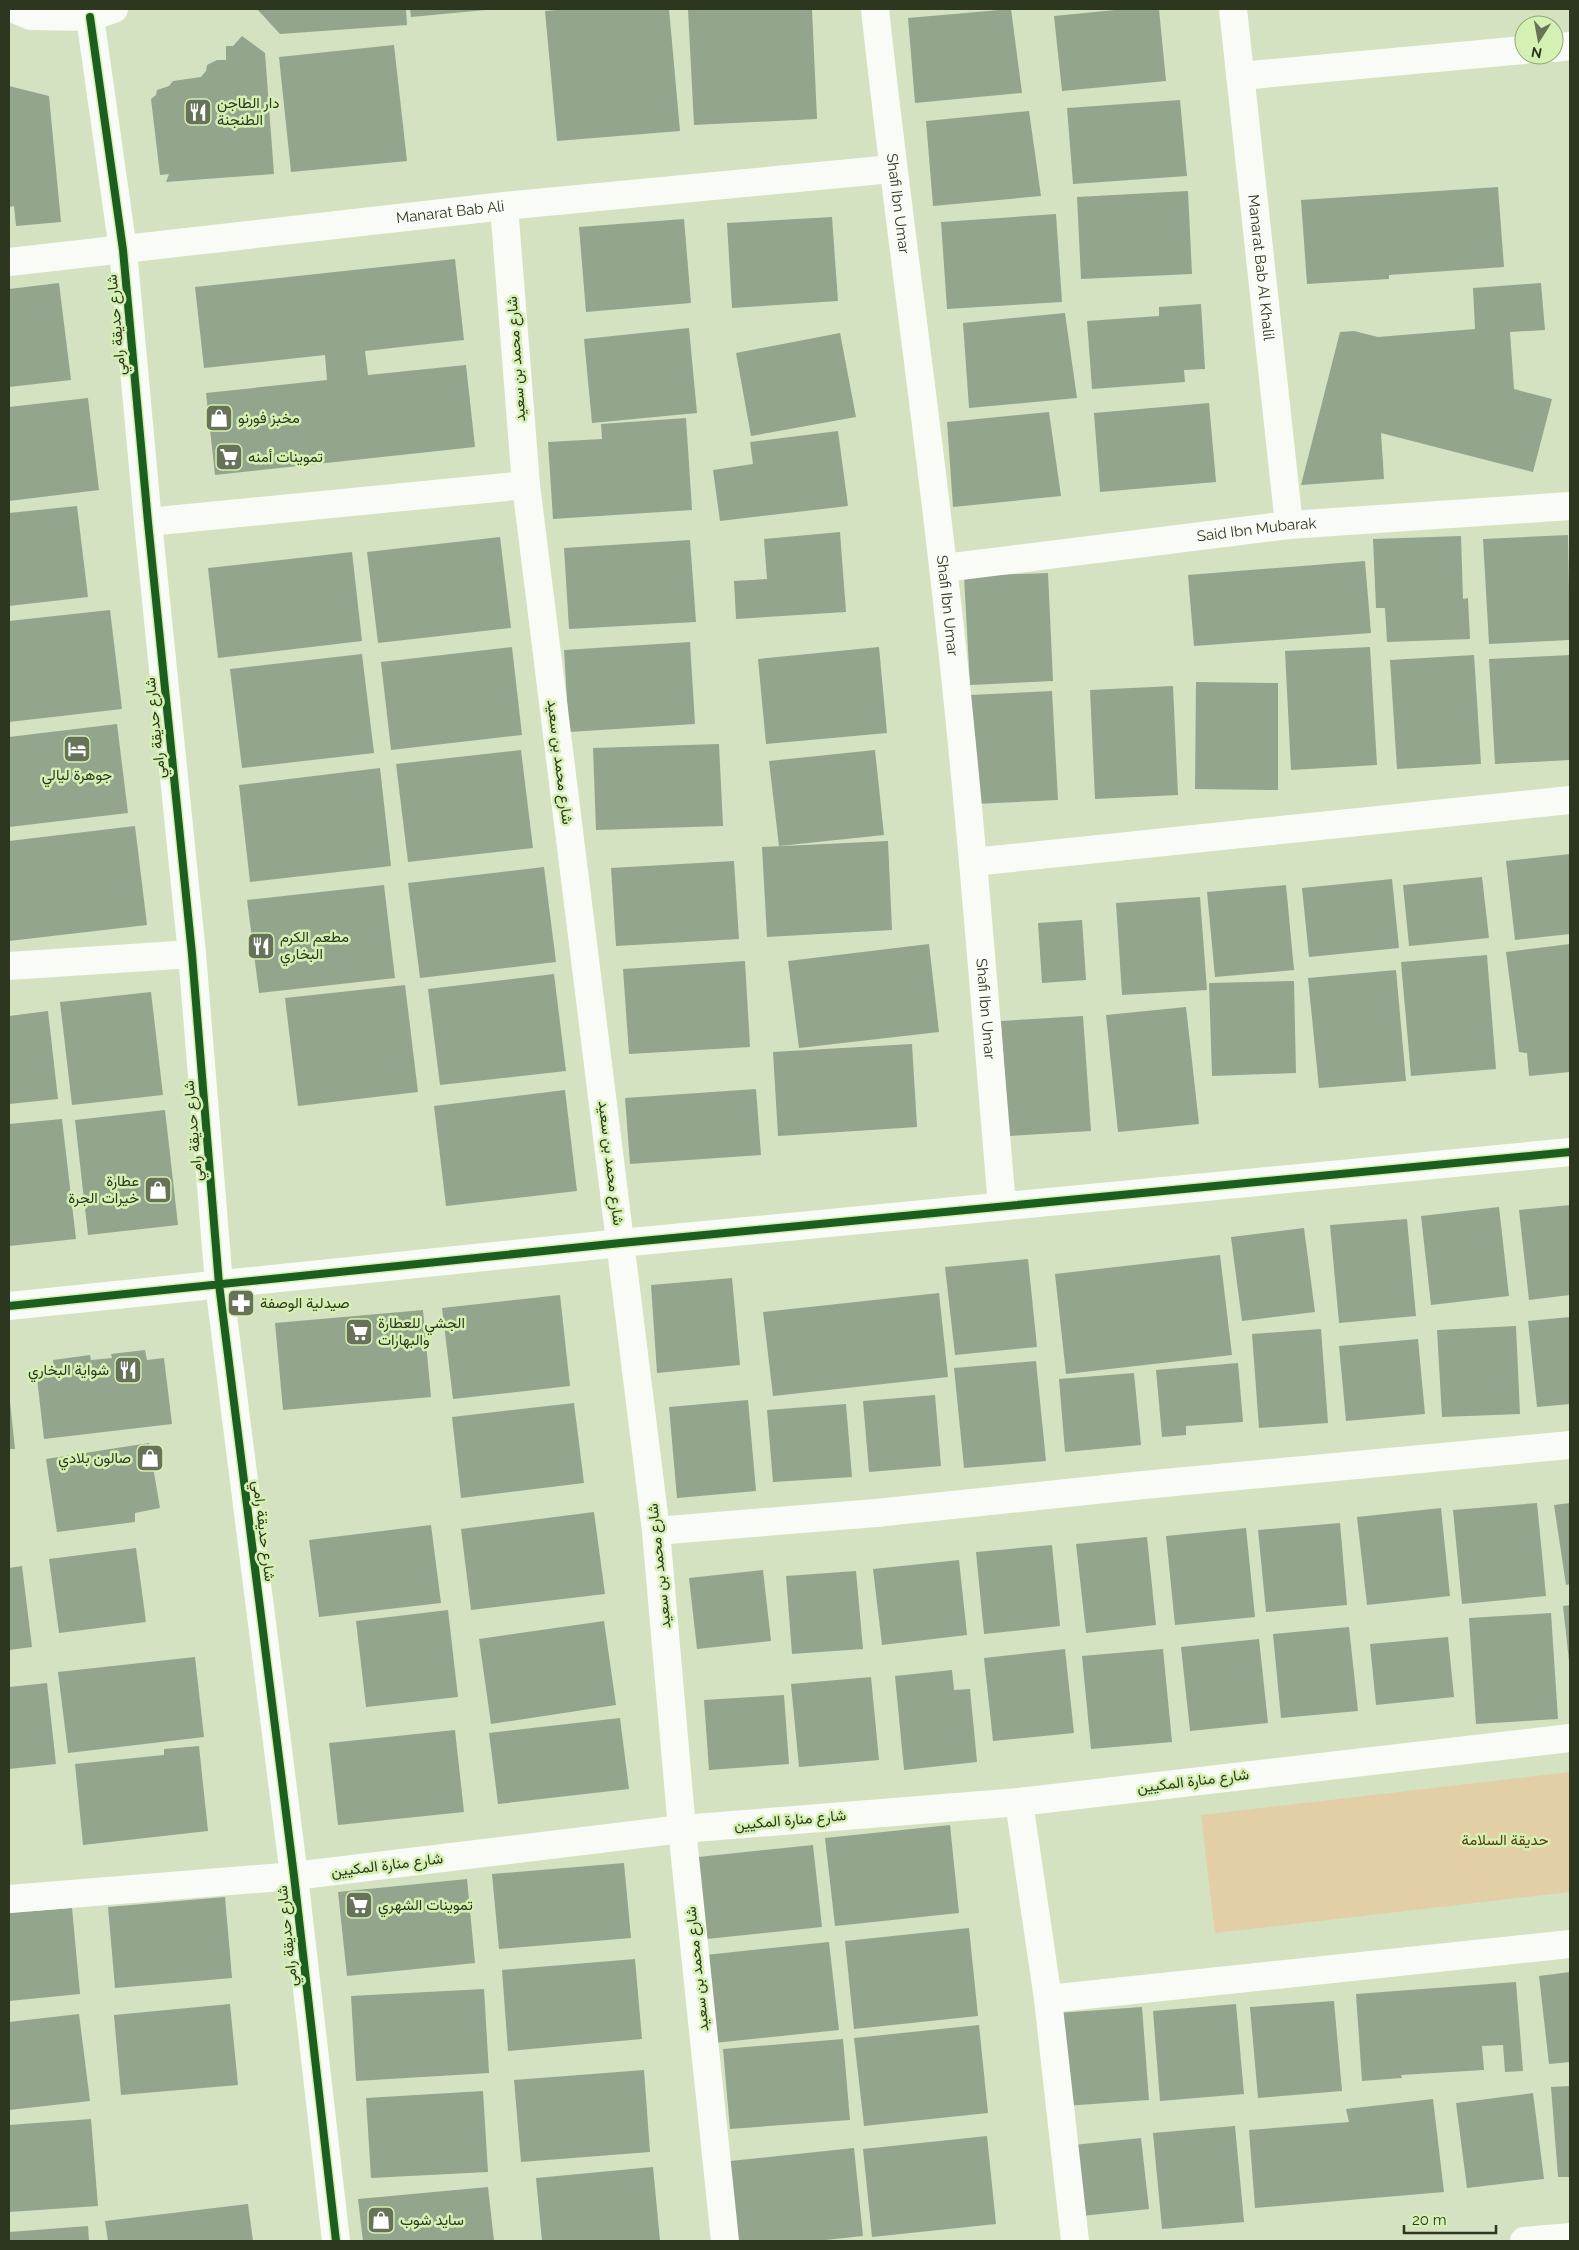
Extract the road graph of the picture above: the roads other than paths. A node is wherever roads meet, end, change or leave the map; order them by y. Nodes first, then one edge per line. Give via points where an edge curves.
1 (14, 9) edge
2 (875, 9) edge
3 (1233, 9) edge
4 (102, 13) edge
5 (1514, 51) edge
6 (1240, 76) junction
7 (892, 169) junction
8 (504, 206) junction
9 (123, 250) junction
10 (9, 262) edge
11 (526, 485) junction
12 (1570, 506) edge
13 (148, 522) junction
14 (1289, 525) junction
15 (944, 568) junction
16 (1570, 800) edge
17 (973, 862) junction
18 (192, 954) junction
19 (9, 966) edge
20 (1570, 1152) edge
21 (1002, 1206) junction
22 (621, 1243) junction
23 (219, 1284) junction
24 (9, 1306) edge
25 (1570, 1445) edge
26 (656, 1531) junction
27 (1570, 1738) edge
28 (1018, 1802) junction
29 (682, 1829) junction
30 (294, 1876) junction
31 (9, 1899) edge
32 (1570, 1944) edge
33 (1048, 1999) junction
34 (1570, 2238) edge
35 (336, 2241) edge
36 (725, 2241) edge
37 (1075, 2241) edge
38 (1524, 2241) edge

1 - 4 street via 31,16
2 - 7 street, Shafi Ibn Umar
3 - 6 street, Manarat Bab Al Khalil
4 - 9 street, شارع حديقة رامي
5 - 6 street
6 - 14 street, Manarat Bab Al Khalil
7 - 8 street, Manarat Bab Ali
7 - 15 street, Shafi Ibn Umar
8 - 9 street, Manarat Bab Ali
8 - 11 street, شارع محمد بن سعيد
9 - 10 street, Manarat Bab Ali
9 - 13 street, شارع حديقة رامي
11 - 13 street
11 - 22 street, شارع محمد بن سعيد
12 - 14 street, Said Ibn Mubarak
13 - 18 street, شارع حديقة رامي
14 - 15 street, Said Ibn Mubarak
15 - 17 street, Shafi Ibn Umar
16 - 17 street
17 - 21 street, Shafi Ibn Umar
18 - 19 street
18 - 23 street, شارع حديقة رامي
20 - 21 street
21 - 22 street
22 - 23 street
22 - 26 street, شارع محمد بن سعيد
23 - 24 street
23 - 30 street, شارع حديقة رامي
25 - 26 street via 876,1513
26 - 29 street, شارع محمد بن سعيد
27 - 28 street, شارع منارة المكيين
28 - 29 street, شارع منارة المكيين
28 - 33 street
29 - 30 street, شارع منارة المكيين
29 - 36 street, شارع محمد بن سعيد
30 - 31 street, شارع منارة المكيين
30 - 35 street, شارع حديقة رامي
32 - 33 street
33 - 37 street
34 - 38 street

